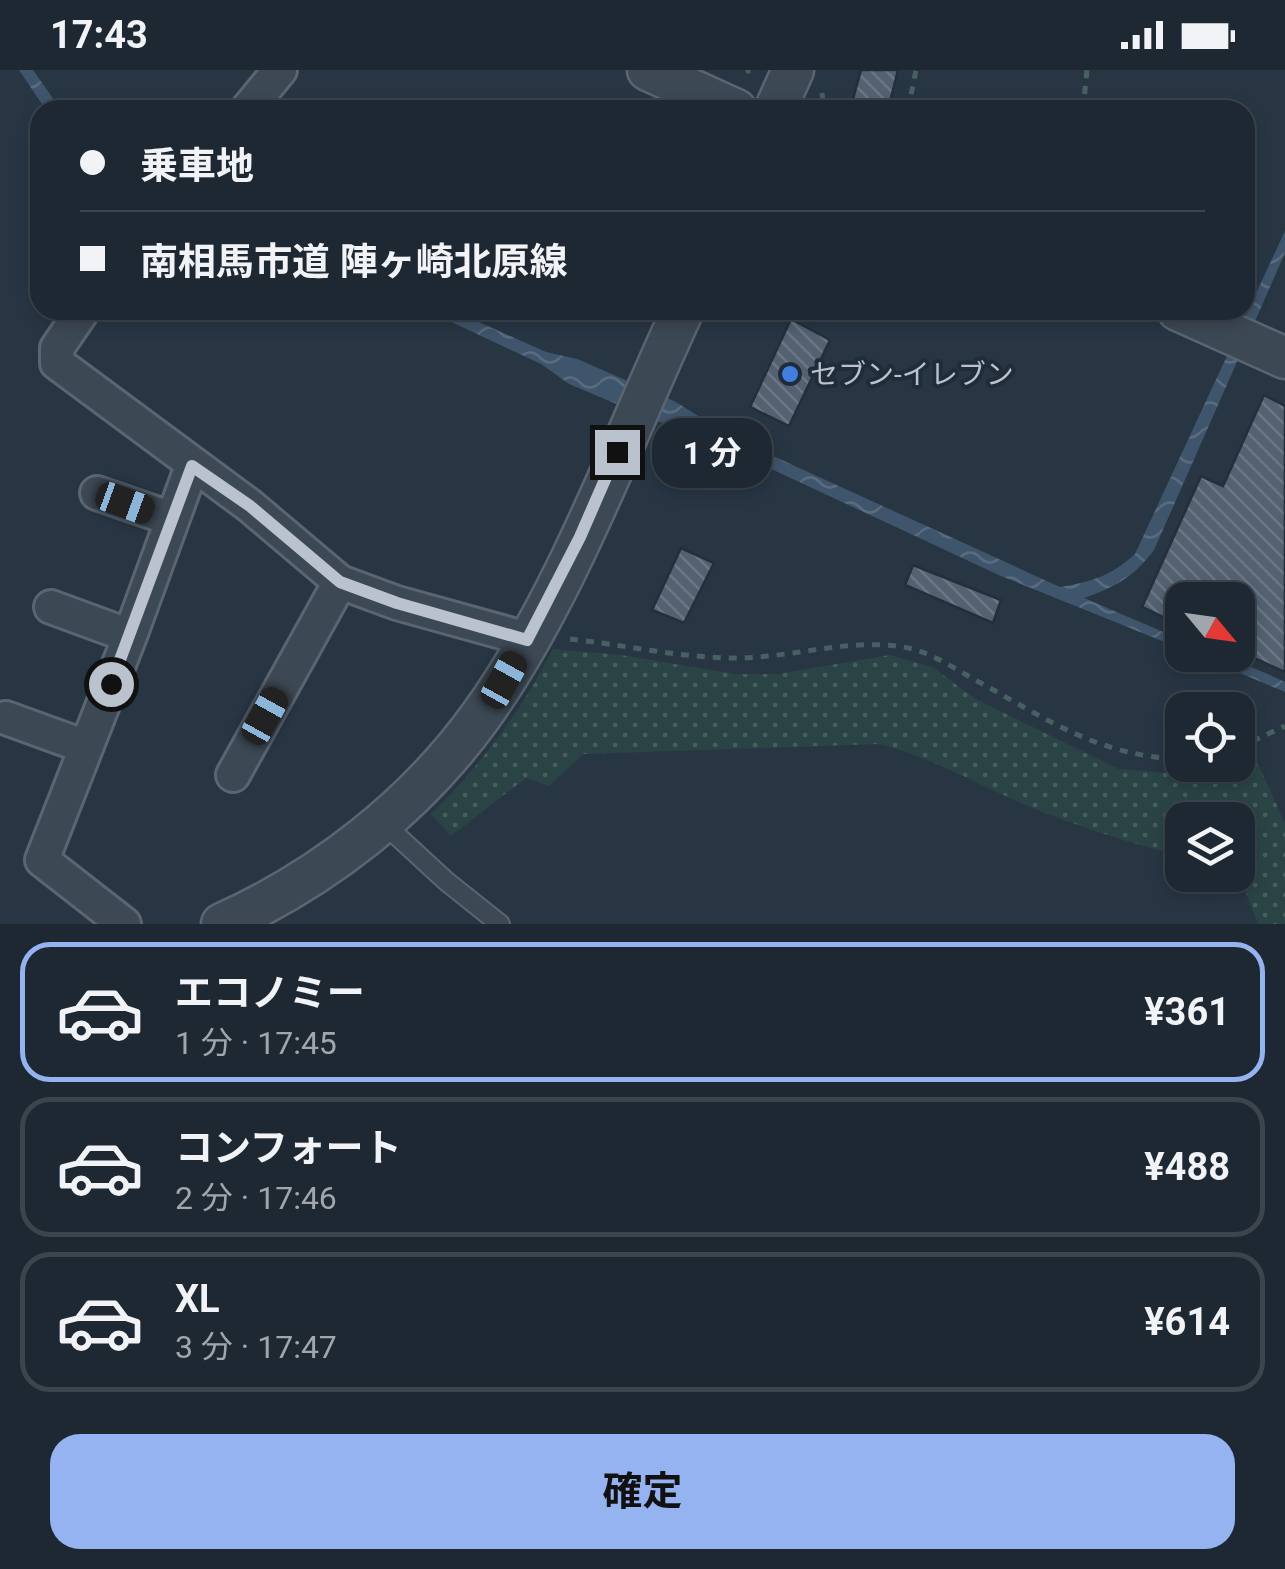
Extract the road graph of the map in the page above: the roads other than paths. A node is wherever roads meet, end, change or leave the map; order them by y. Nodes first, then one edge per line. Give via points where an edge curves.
1 (280, 70) edge
2 (648, 70) edge
3 (793, 70) edge
4 (744, 84) edge
5 (256, 100) edge
6 (780, 100) edge
7 (76, 320) edge
8 (678, 320) edge
9 (1201, 320) edge
10 (1256, 344) edge
11 (192, 466) junction
12 (97, 493) dead end
13 (172, 519) junction
14 (340, 582) junction
15 (51, 607) dead end
16 (130, 636) junction
17 (527, 640) junction
18 (6, 718) dead end
19 (86, 746) junction
20 (233, 775) dead end
21 (382, 822) junction
22 (124, 924) edge
23 (222, 924) edge
24 (500, 924) edge

1 - 5 street
2 - 4 street
3 - 6 street
7 - 11 street via 58,348 58,363
8 - 17 street
9 - 10 street
11 - 13 street
11 - 14 street
12 - 13 street
13 - 16 street
14 - 17 street
14 - 20 street
15 - 16 street
16 - 19 street
17 - 21 street via 471,728
18 - 19 street
19 - 22 street via 42,860
21 - 23 street via 294,886
21 - 24 lane

